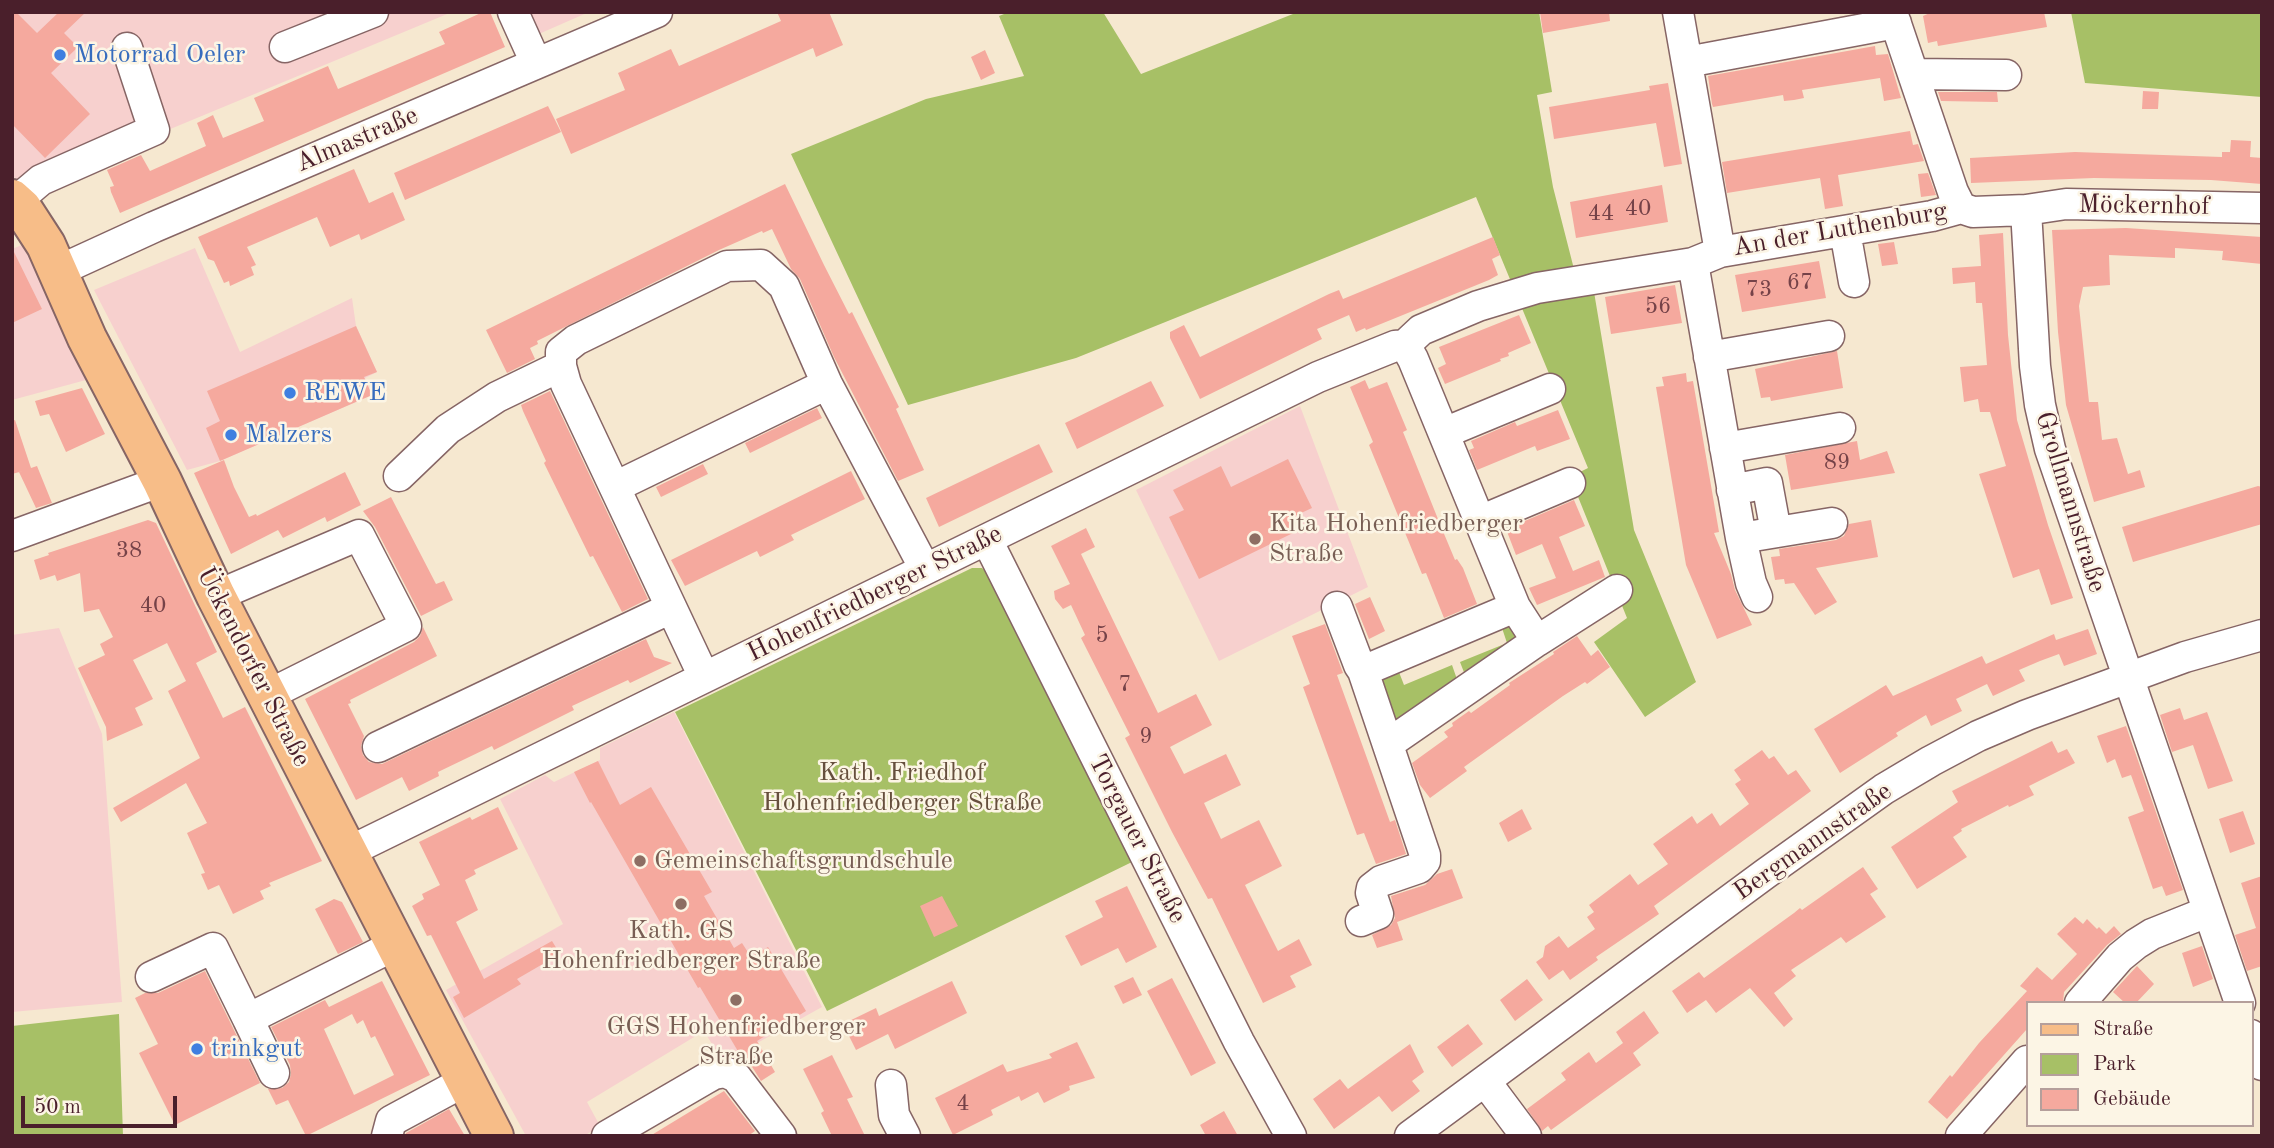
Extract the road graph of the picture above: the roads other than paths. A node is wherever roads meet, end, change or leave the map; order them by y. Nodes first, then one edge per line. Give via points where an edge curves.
1 (373, 12) edge
2 (513, 12) edge
3 (657, 12) edge
4 (1678, 12) edge
5 (1894, 18) edge
6 (621, 20) edge
7 (285, 47) dead end
8 (127, 48) dead end
9 (1687, 62) junction
10 (536, 63) junction
11 (1913, 74) junction
12 (2006, 75) dead end
13 (14, 201) edge
14 (1961, 208) junction
15 (2262, 208) edge
16 (2026, 210) junction
17 (1845, 231) junction
18 (1720, 252) junction
19 (1693, 263) junction
20 (58, 271) junction
21 (1854, 282) dead end
22 (1537, 288) joint
23 (1829, 336) dead end
24 (1405, 345) junction
25 (1709, 357) junction
26 (561, 366) junction
27 (827, 384) junction
28 (1550, 390) dead end
29 (1840, 428) dead end
30 (1444, 433) junction
31 (1725, 448) junction
32 (399, 476) dead end
33 (162, 481) junction
34 (1570, 483) dead end
35 (615, 487) junction
36 (1732, 489) junction
37 (1480, 521) junction
38 (1832, 523) dead end
39 (1776, 532) junction
40 (12, 536) edge
41 (1741, 538) junction
42 (987, 540) junction
43 (925, 569) junction
44 (1617, 590) dead end
45 (216, 596) junction
46 (1757, 597) dead end
47 (1337, 607) dead end
48 (1515, 607) junction
49 (671, 608) junction
50 (2262, 635) edge
51 (1537, 641) junction
52 (1363, 671) junction
53 (704, 677) junction
54 (2126, 677) junction
55 (266, 696) junction
56 (1388, 744) junction
57 (378, 747) dead end
58 (348, 852) junction
59 (2207, 912) junction
60 (1361, 922) dead end
61 (395, 945) junction
62 (151, 977) dead end
63 (2082, 1001) edge
64 (2239, 1001) edge
65 (248, 1019) junction
66 (2253, 1040) edge
67 (2025, 1063) edge
68 (2262, 1065) edge
69 (274, 1073) dead end
70 (465, 1081) junction
71 (1485, 1081) junction
72 (891, 1084) dead end
73 (387, 1136) edge
74 (494, 1136) edge
75 (607, 1136) edge
76 (781, 1136) edge
77 (905, 1136) edge
78 (1291, 1136) edge
79 (1410, 1136) edge
80 (1525, 1136) edge
81 (1961, 1136) edge

1 - 7 street
2 - 10 street
3 - 6 street, Almastraße
4 - 9 street, An der Luthenburg
5 - 9 street
5 - 11 street
6 - 10 street, Almastraße
8 - 13 street via 154,130 41,180
9 - 18 street, An der Luthenburg
10 - 20 street, Almastraße
11 - 12 street
11 - 14 street
13 - 20 main road, Ückendorfer Straße via 46,245
14 - 16 street via 1973,212
14 - 17 street, An der Luthenburg
15 - 16 street, Möckernhof via 2066,204
16 - 54 street, Grollmannstraße via 2040,405 2050,449
17 - 18 street, An der Luthenburg
17 - 21 street
18 - 19 street, An der Luthenburg
19 - 22 street, An der Luthenburg
19 - 25 street
20 - 33 main road, Ückendorfer Straße via 87,338
22 - 24 street, Hohenfriedberger Straße via 1420,330
23 - 25 street
24 - 30 street
24 - 42 street, Hohenfriedberger Straße via 1318,377
25 - 31 street
26 - 27 street via 561,352 576,340 727,266 761,265 784,286
26 - 32 street via 497,397 449,429
26 - 35 street
27 - 35 street
27 - 43 street
28 - 30 street
29 - 31 street
30 - 37 street
31 - 36 street
33 - 40 street
33 - 45 main road, Ückendorfer Straße
34 - 37 street
35 - 49 street
36 - 39 street via 1768,483
36 - 41 street
37 - 48 street
38 - 39 street
39 - 41 street
41 - 46 street
42 - 43 street, Hohenfriedberger Straße
42 - 78 street, Torgauer Straße via 1239,1042
43 - 53 street, Hohenfriedberger Straße
44 - 51 street
45 - 55 main road, Ückendorfer Straße
45 - 55 street via 359,534 406,626
47 - 52 street
48 - 51 street
48 - 52 street
49 - 53 street
49 - 57 street
50 - 54 street, Bergmannstraße
51 - 56 street
52 - 56 street
53 - 58 street, Hohenfriedberger Straße
54 - 59 street, Grollmannstraße
54 - 71 street, Bergmannstraße via 1978,736 1884,789
55 - 58 main road, Ückendorfer Straße
56 - 60 street via 1425,849 1425,861 1419,868 1372,888 1378,914
58 - 61 main road, Ückendorfer Straße
59 - 63 street via 2136,944
59 - 64 street, Grollmannstraße
61 - 65 street
61 - 70 main road, Ückendorfer Straße
62 - 65 street via 214,948
65 - 69 street
66 - 68 street
67 - 81 street
70 - 73 street via 391,1121
70 - 74 main road, Ückendorfer Straße
71 - 79 street, Bergmannstraße
71 - 80 street
72 - 77 street via 894,1115
75 - 76 street via 725,1072 736,1077

